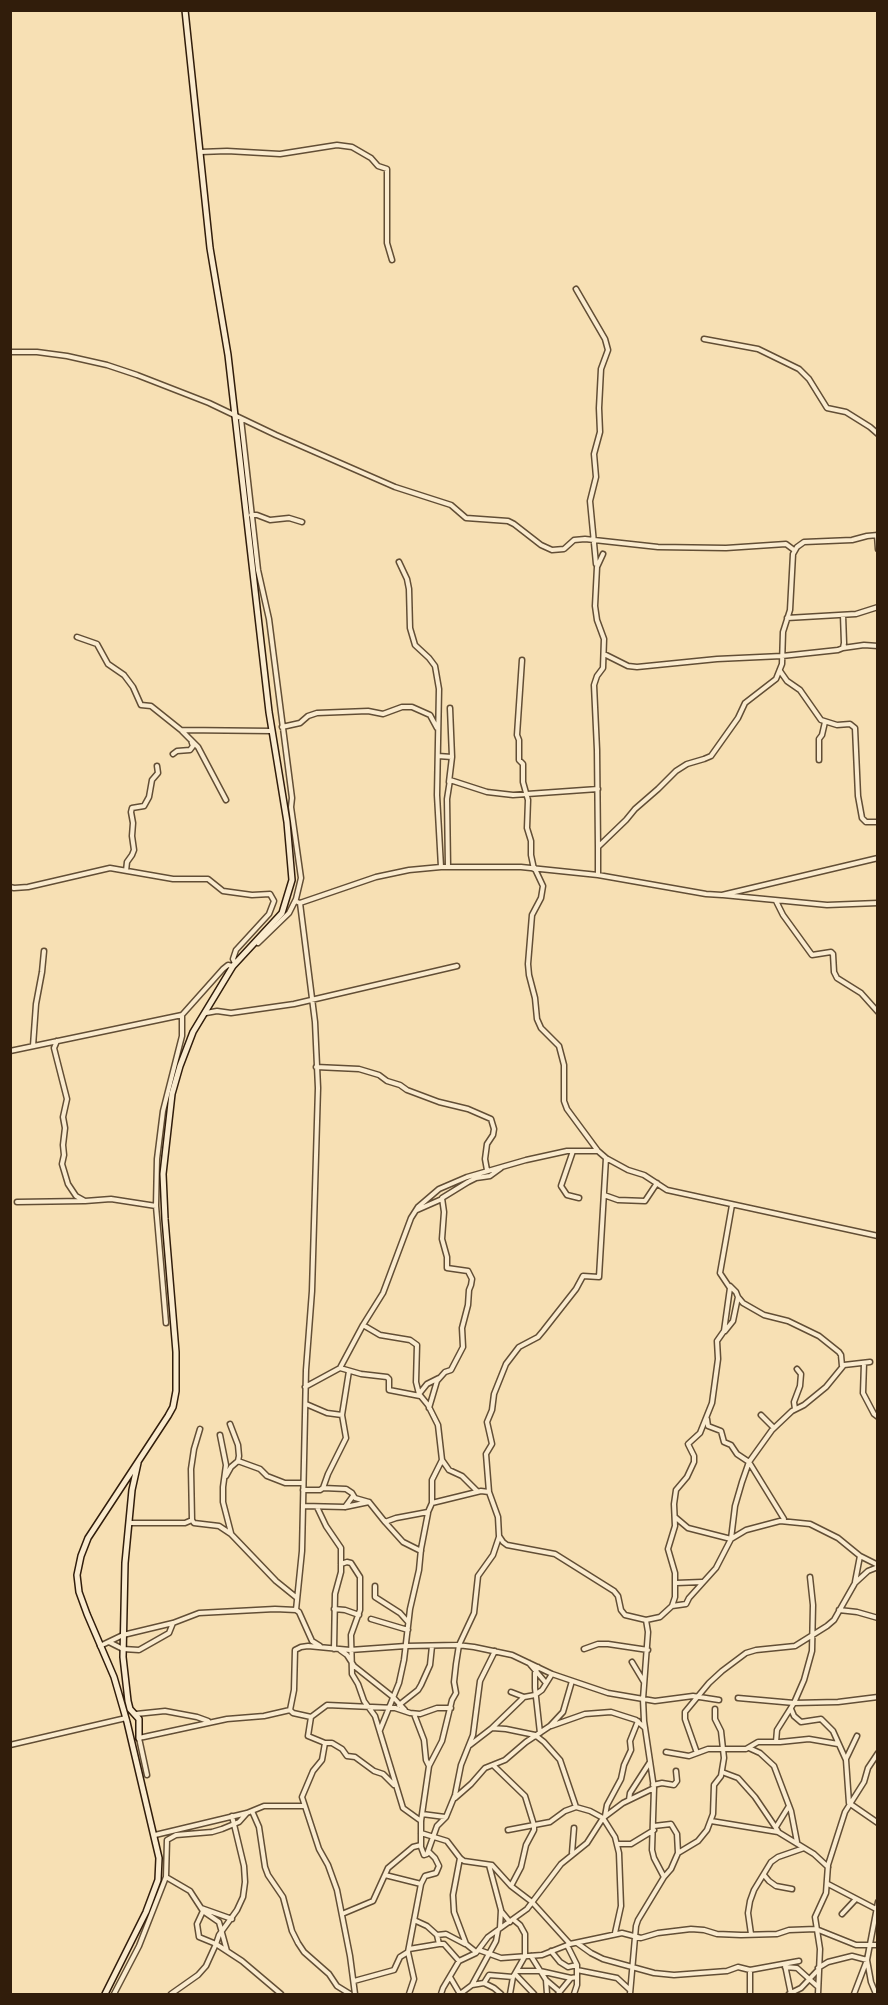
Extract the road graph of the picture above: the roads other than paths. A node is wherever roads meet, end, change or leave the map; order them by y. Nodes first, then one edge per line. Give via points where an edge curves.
1 (185, 10) edge
2 (199, 153) junction
3 (392, 260) dead end
4 (576, 288) dead end
5 (704, 339) dead end
6 (10, 352) edge
7 (234, 415) junction
8 (241, 418) junction
9 (878, 434) edge
10 (249, 515) junction
11 (302, 522) dead end
12 (877, 535) edge
13 (594, 541) junction
14 (878, 549) edge
15 (794, 550) junction
16 (603, 554) dead end
17 (399, 562) dead end
18 (597, 567) junction
19 (877, 607) edge
20 (843, 615) junction
21 (787, 618) junction
22 (77, 636) dead end
23 (878, 646) edge
24 (843, 648) junction
25 (604, 654) junction
26 (782, 656) junction
27 (522, 660) dead end
28 (780, 671) junction
29 (450, 708) dead end
30 (825, 722) junction
31 (282, 727) junction
32 (181, 730) junction
33 (438, 730) junction
34 (193, 731) junction
35 (273, 731) junction
36 (191, 738) junction
37 (173, 754) dead end
38 (438, 756) junction
39 (452, 757) junction
40 (819, 760) dead end
41 (157, 766) dead end
42 (448, 783) junction
43 (598, 789) junction
44 (527, 794) junction
45 (226, 800) dead end
46 (878, 822) edge
47 (598, 847) junction
48 (878, 858) edge
49 (441, 867) junction
50 (448, 867) junction
51 (535, 869) junction
52 (126, 871) junction
53 (598, 875) junction
54 (10, 886) edge
55 (722, 895) junction
56 (776, 901) junction
57 (298, 902) junction
58 (878, 903) edge
59 (251, 945) junction
60 (44, 951) dead end
61 (234, 964) junction
62 (457, 966) dead end
63 (313, 998) junction
64 (878, 1012) edge
65 (206, 1013) junction
66 (182, 1015) junction
67 (183, 1028) junction
68 (192, 1035) junction
69 (58, 1040) junction
70 (33, 1046) junction
71 (10, 1051) edge
72 (316, 1067) junction
73 (573, 1151) junction
74 (598, 1151) junction
75 (606, 1158) junction
76 (505, 1165) junction
77 (487, 1170) junction
78 (657, 1183) junction
79 (604, 1196) junction
80 (579, 1198) dead end
81 (442, 1199) junction
82 (85, 1201) junction
83 (17, 1202) dead end
84 (732, 1205) junction
85 (156, 1206) junction
86 (416, 1210) junction
87 (878, 1236) edge
88 (730, 1286) junction
89 (738, 1297) junction
90 (166, 1323) dead end
91 (363, 1325) junction
92 (723, 1334) junction
93 (842, 1367) junction
94 (340, 1368) junction
95 (797, 1369) dead end
96 (348, 1371) junction
97 (440, 1378) junction
98 (305, 1387) junction
99 (419, 1395) junction
100 (306, 1404) junction
101 (429, 1408) junction
102 (795, 1409) junction
103 (342, 1415) junction
104 (760, 1415) dead end
105 (878, 1417) edge
106 (707, 1419) junction
107 (230, 1425) dead end
108 (774, 1428) junction
109 (200, 1429) dead end
110 (220, 1435) dead end
111 (140, 1458) junction
112 (442, 1460) junction
113 (238, 1461) junction
114 (749, 1462) junction
115 (224, 1479) junction
116 (303, 1483) junction
117 (323, 1488) junction
118 (303, 1490) junction
119 (478, 1492) junction
120 (489, 1492) junction
121 (353, 1496) junction
122 (369, 1502) junction
123 (432, 1503) junction
124 (303, 1506) junction
125 (317, 1507) junction
126 (345, 1507) junction
127 (428, 1512) junction
128 (675, 1517) junction
129 (227, 1518) junction
130 (192, 1520) junction
131 (784, 1520) junction
132 (385, 1522) junction
133 (128, 1523) junction
134 (220, 1527) junction
135 (231, 1534) junction
136 (499, 1536) junction
137 (731, 1539) junction
138 (421, 1551) junction
139 (860, 1556) junction
140 (341, 1564) junction
141 (878, 1566) edge
142 (810, 1577) dead end
143 (704, 1582) junction
144 (676, 1583) junction
145 (855, 1583) junction
146 (375, 1586) dead end
147 (297, 1598) junction
148 (672, 1606) junction
149 (334, 1609) junction
150 (296, 1610) junction
151 (839, 1610) junction
152 (359, 1615) junction
153 (878, 1617) edge
154 (371, 1619) dead end
155 (646, 1620) junction
156 (173, 1623) junction
157 (408, 1623) junction
158 (408, 1630) junction
159 (123, 1635) junction
160 (811, 1635) junction
161 (108, 1642) junction
162 (459, 1645) junction
163 (406, 1646) junction
164 (432, 1646) junction
165 (99, 1647) junction
166 (321, 1647) junction
167 (123, 1649) junction
168 (336, 1649) junction
169 (584, 1649) dead end
170 (350, 1650) junction
171 (648, 1650) junction
172 (495, 1651) junction
173 (351, 1660) junction
174 (528, 1662) junction
175 (632, 1662) dead end
176 (538, 1667) junction
177 (535, 1673) junction
178 (552, 1674) junction
179 (572, 1681) junction
180 (546, 1683) junction
181 (645, 1683) junction
182 (511, 1692) dead end
183 (535, 1695) junction
184 (698, 1696) junction
185 (393, 1697) junction
186 (524, 1697) junction
187 (878, 1697) edge
188 (738, 1698) dead end
189 (643, 1700) junction
190 (719, 1700) dead end
191 (794, 1703) junction
192 (400, 1704) junction
193 (368, 1706) junction
194 (389, 1707) junction
195 (396, 1708) junction
196 (451, 1708) junction
197 (716, 1709) dead end
198 (790, 1709) junction
199 (290, 1710) junction
200 (405, 1710) junction
201 (136, 1714) junction
202 (414, 1714) junction
203 (311, 1717) junction
204 (126, 1718) junction
205 (638, 1721) junction
206 (211, 1722) junction
207 (550, 1726) junction
208 (492, 1728) junction
209 (645, 1728) junction
210 (380, 1731) junction
211 (537, 1734) junction
212 (473, 1735) junction
213 (857, 1736) dead end
214 (139, 1738) junction
215 (475, 1741) junction
216 (325, 1743) junction
217 (776, 1743) junction
218 (838, 1744) junction
219 (10, 1745) edge
220 (469, 1746) junction
221 (723, 1748) junction
222 (749, 1748) junction
223 (666, 1752) dead end
224 (697, 1753) junction
225 (878, 1753) edge
226 (846, 1760) junction
227 (650, 1762) junction
228 (493, 1765) junction
229 (429, 1766) junction
230 (676, 1771) dead end
231 (722, 1772) junction
232 (147, 1775) dead end
233 (654, 1786) junction
234 (396, 1789) junction
235 (454, 1798) junction
236 (629, 1800) junction
237 (849, 1803) junction
238 (304, 1806) junction
239 (789, 1806) junction
240 (576, 1808) junction
241 (250, 1812) junction
242 (422, 1814) junction
243 (232, 1816) junction
244 (446, 1817) junction
245 (604, 1817) junction
246 (421, 1821) junction
247 (711, 1821) junction
248 (878, 1823) edge
249 (234, 1824) junction
250 (534, 1825) junction
251 (574, 1828) dead end
252 (654, 1828) junction
253 (777, 1829) junction
254 (508, 1830) dead end
255 (421, 1833) junction
256 (154, 1835) junction
257 (433, 1835) junction
258 (798, 1843) junction
259 (618, 1844) junction
260 (421, 1845) junction
261 (804, 1848) junction
262 (428, 1851) junction
263 (678, 1852) junction
264 (572, 1853) junction
265 (460, 1858) junction
266 (489, 1864) junction
267 (828, 1867) junction
268 (384, 1875) junction
269 (764, 1875) junction
270 (166, 1877) junction
271 (664, 1877) junction
272 (827, 1883) junction
273 (421, 1884) junction
274 (511, 1886) junction
275 (792, 1888) dead end
276 (856, 1899) junction
277 (532, 1902) junction
278 (878, 1902) edge
279 (876, 1909) junction
280 (201, 1910) junction
281 (501, 1910) junction
282 (342, 1914) junction
283 (842, 1914) dead end
284 (232, 1918) junction
285 (414, 1920) junction
286 (512, 1921) junction
287 (499, 1929) junction
288 (816, 1929) junction
289 (223, 1931) junction
290 (615, 1934) junction
291 (751, 1934) junction
292 (437, 1935) junction
293 (635, 1936) junction
294 (576, 1942) junction
295 (216, 1944) junction
296 (439, 1944) junction
297 (466, 1944) junction
298 (569, 1944) junction
299 (878, 1945) edge
300 (869, 1946) junction
301 (409, 1951) junction
302 (478, 1951) junction
303 (551, 1951) junction
304 (227, 1952) junction
305 (488, 1953) junction
306 (525, 1956) junction
307 (531, 1956) junction
308 (867, 1960) junction
309 (459, 1961) junction
310 (799, 1961) dead end
311 (785, 1965) junction
312 (568, 1967) junction
313 (577, 1968) junction
314 (632, 1968) junction
315 (818, 1969) junction
316 (750, 1970) junction
317 (540, 1971) junction
318 (547, 1973) junction
319 (515, 1974) junction
320 (450, 1977) junction
321 (573, 1977) junction
322 (810, 1979) junction
323 (354, 1980) junction
324 (546, 1980) junction
325 (484, 1983) junction
326 (472, 1986) junction
327 (818, 1987) junction
328 (106, 1992) edge
329 (630, 1992) edge
330 (559, 1993) edge
331 (114, 1994) edge
332 (790, 1994) edge
333 (171, 1995) edge
334 (281, 1995) edge
335 (351, 1995) edge
336 (409, 1995) edge
337 (441, 1995) edge
338 (460, 1995) edge
339 (501, 1995) edge
340 (510, 1995) edge
341 (534, 1995) edge
342 (547, 1995) edge
343 (574, 1995) edge
344 (750, 1995) edge
345 (818, 1995) edge
346 (854, 1995) edge
347 (876, 1995) edge

1 - 2 street
2 - 3 street via 280,154 337,145 352,147 387,169 387,243
2 - 7 street
4 - 13 street via 608,350 601,369 600,432 590,496
5 - 9 street via 758,349 799,369 827,408 846,412
6 - 7 street via 48,353 107,365 184,392
7 - 8 street
7 - 10 street
8 - 10 street
8 - 13 street via 395,487 451,505 466,518 514,524 547,549 564,549 576,539
10 - 11 street
10 - 31 street via 269,619
10 - 35 street
12 - 14 street
12 - 15 street via 804,542
13 - 15 street via 658,547 786,544
13 - 18 street
15 - 21 street
16 - 18 street
17 - 33 street via 410,589 410,628 415,646 435,666
18 - 25 street via 595,606
19 - 20 street
20 - 21 street
20 - 24 street
21 - 26 street
22 - 32 street via 97,644 108,664 133,687 141,705 152,706
23 - 24 street
24 - 26 street
25 - 26 street via 637,667
25 - 43 street via 603,668 594,685
26 - 28 street
27 - 44 street via 517,735
28 - 30 street
28 - 47 street via 768,686 744,703 711,756 676,771
29 - 39 street
30 - 40 street via 819,739
30 - 46 street via 855,728 862,818
31 - 33 street via 317,713 383,714 412,707 430,715
31 - 57 street via 301,878
32 - 34 street
32 - 36 street
33 - 38 street
34 - 35 street
34 - 36 street
35 - 59 street via 292,880 282,913
36 - 37 street via 190,750
36 - 45 street
38 - 39 street
38 - 49 street
39 - 42 street
41 - 52 street via 144,806 132,808 134,850
42 - 44 street via 454,780 487,792
42 - 50 street
43 - 44 street
43 - 47 street
44 - 51 street via 527,828
47 - 53 street
48 - 55 street
49 - 50 street
49 - 57 street via 376,877
50 - 51 street
51 - 53 street
51 - 74 street via 543,886 532,915 528,964 537,1020 559,1046 567,1109
52 - 54 street via 110,868 28,887
52 - 61 street via 174,879 208,879 223,891 270,894 274,902 269,914 236,950
53 - 55 street
55 - 56 street
56 - 58 street
56 - 64 street via 812,954 834,954 837,978 861,993
57 - 59 street via 274,930 255,946
57 - 63 street
59 - 61 street
60 - 70 street
61 - 65 street
61 - 66 street via 228,965
62 - 63 street
63 - 65 street via 231,1013
63 - 72 street
65 - 68 street
66 - 67 street
66 - 69 street
67 - 68 street
67 - 85 street via 163,1110
68 - 111 street via 172,1094 163,1174 176,1391 173,1407
69 - 70 street
69 - 82 street via 54,1048 67,1099 62,1164 68,1184
70 - 71 street
72 - 77 street via 359,1069 491,1119 494,1129 487,1144
72 - 98 street via 312,1291
73 - 74 street
73 - 76 street
73 - 80 street via 561,1186 567,1195
74 - 75 street
75 - 78 street
75 - 79 street
76 - 77 street
76 - 81 street
77 - 86 street via 439,1189
78 - 79 street via 645,1201
78 - 84 street via 667,1190
79 - 120 street via 599,1276 583,1276 538,1337 512,1355 498,1382 487,1422 492,1444 486,1454
81 - 86 street
81 - 97 street via 447,1268 464,1269 472,1279 462,1328 463,1347 451,1370
82 - 83 street
82 - 85 street via 111,1199
84 - 87 street
84 - 88 street via 720,1274
85 - 90 street
86 - 91 street via 391,1276
88 - 89 street
88 - 92 street
89 - 92 street via 733,1321
89 - 93 street via 764,1314 819,1336 839,1352
91 - 94 street
91 - 99 street via 380,1335 415,1342
92 - 106 street via 717,1341 718,1359
93 - 102 street via 826,1387
93 - 105 street via 867,1363 863,1393
94 - 96 street
94 - 98 street
95 - 102 street via 801,1374
96 - 99 street via 387,1377 389,1390
96 - 103 street
97 - 99 street via 427,1384
97 - 101 street
98 - 100 street
99 - 101 street
100 - 103 street
100 - 116 street
101 - 112 street via 438,1425
102 - 108 street
103 - 117 street via 346,1438
104 - 108 street
106 - 114 street via 708,1426 721,1431 724,1442
106 - 128 street via 688,1444 695,1460 675,1490
107 - 113 street
108 - 114 street
109 - 130 street via 191,1469
110 - 115 street via 226,1465
111 - 133 street
111 - 165 street via 102,1514 81,1556 77,1584
112 - 119 street
112 - 123 street via 432,1480
113 - 115 street
113 - 116 street via 285,1483
114 - 131 street
114 - 137 street via 735,1506
115 - 129 street
116 - 118 street
117 - 118 street
117 - 121 street via 346,1489
118 - 124 street
119 - 120 street
119 - 123 street
120 - 136 street via 498,1517
121 - 122 street
121 - 126 street
122 - 126 street
122 - 132 street
123 - 127 street
124 - 125 street
124 - 147 street
125 - 126 street
125 - 140 street via 341,1548
127 - 132 street
127 - 138 street
128 - 137 street via 688,1528
128 - 144 street via 668,1549
129 - 134 street
129 - 135 street
130 - 133 street
130 - 134 street
131 - 137 street via 746,1530
131 - 139 street via 812,1525 838,1538
132 - 138 street via 403,1542
133 - 159 street
134 - 135 street
135 - 147 street
136 - 155 street via 507,1545 555,1554 617,1593 625,1616
136 - 162 street via 493,1555 478,1576 474,1613
137 - 143 street
138 - 157 street
139 - 141 street
139 - 145 street
140 - 149 street
140 - 152 street via 351,1563 360,1577
141 - 145 street
142 - 160 street
143 - 144 street
143 - 148 street via 686,1604
144 - 148 street
145 - 151 street
146 - 157 street via 375,1597
147 - 150 street
148 - 155 street via 660,1617
149 - 152 street
149 - 168 street
150 - 156 street via 206,1612
150 - 166 street via 302,1614 312,1641
151 - 153 street
151 - 160 street via 834,1620
152 - 170 street via 352,1629
154 - 158 street
155 - 171 street
156 - 159 street
156 - 167 street via 169,1633 139,1650
157 - 158 street
158 - 163 street
159 - 161 street
159 - 167 street
160 - 184 street via 795,1646 746,1653
160 - 191 street via 812,1651
161 - 165 street
161 - 167 street
162 - 164 street
162 - 172 street
162 - 196 street via 454,1682 457,1691
163 - 164 street
163 - 170 street
163 - 185 street
164 - 192 street via 430,1665 421,1685
165 - 204 street via 114,1677
166 - 168 street
166 - 199 street via 295,1650
167 - 201 street via 128,1701
168 - 170 street
168 - 173 street
169 - 171 street via 609,1644
170 - 173 street
171 - 181 street
172 - 174 street
172 - 212 street via 480,1681
173 - 185 street
173 - 193 street via 352,1674
174 - 176 street
174 - 177 street
175 - 181 street
176 - 177 street
176 - 178 street
177 - 180 street
177 - 183 street
178 - 179 street
178 - 180 street
179 - 189 street
179 - 207 street via 563,1712
180 - 183 street
181 - 189 street
182 - 186 street
183 - 186 street
183 - 211 street
184 - 189 street
184 - 190 street
184 - 224 street via 684,1716
185 - 192 street
185 - 194 street
186 - 208 street
187 - 191 street
188 - 191 street
189 - 209 street
191 - 198 street
192 - 195 street
192 - 200 street
193 - 194 street
193 - 203 street via 327,1705
193 - 210 street
194 - 195 street
194 - 210 street
195 - 200 street
196 - 202 street
196 - 229 street via 442,1741
197 - 221 street
198 - 217 street via 777,1730
198 - 218 street via 801,1722 826,1722
199 - 203 street
199 - 206 street
200 - 202 street
201 - 206 street via 165,1711
201 - 214 street
202 - 229 street
203 - 216 street via 308,1736
204 - 219 street
204 - 256 street
205 - 207 street via 611,1712 589,1713
205 - 209 street
205 - 245 street via 621,1779
206 - 214 street
207 - 211 street
208 - 211 street
208 - 215 street
209 - 227 street
210 - 234 street
211 - 228 street
211 - 240 street via 560,1760
212 - 215 street
212 - 220 street
213 - 226 street
214 - 232 street
215 - 220 street
216 - 234 street via 332,1743 347,1756 383,1774
216 - 238 street via 322,1760 302,1797
217 - 218 street via 811,1739
217 - 222 street via 758,1743
218 - 226 street
220 - 235 street
221 - 222 street
221 - 224 street
221 - 231 street
222 - 239 street via 771,1762
223 - 224 street via 684,1756
225 - 237 street
226 - 237 street
227 - 233 street
227 - 236 street
228 - 235 street
228 - 250 street via 525,1796
229 - 242 street
230 - 233 street via 674,1785
231 - 247 street via 714,1785
231 - 253 street via 738,1778
233 - 236 street
233 - 252 street
234 - 246 street via 403,1808
235 - 244 street
236 - 245 street
237 - 248 street
237 - 267 street
238 - 241 street via 264,1806
238 - 282 street via 333,1876
239 - 253 street
239 - 258 street
240 - 245 street
240 - 250 street via 550,1822
241 - 243 street
241 - 249 street
241 - 335 street via 259,1827 265,1868 283,1897 298,1943 337,1986
242 - 244 street
242 - 246 street
243 - 249 street
243 - 256 street
244 - 257 street
245 - 259 street
245 - 264 street via 587,1843
246 - 255 street
247 - 253 street
247 - 263 street via 698,1841
249 - 270 street via 167,1840
249 - 284 street via 245,1882 243,1897
250 - 254 street
250 - 274 street
251 - 264 street
252 - 259 street via 631,1844
252 - 263 street via 671,1824 677,1834
252 - 271 street via 653,1855
253 - 258 street
255 - 257 street
255 - 260 street
256 - 328 street via 158,1880
257 - 262 street
257 - 265 street via 447,1841
258 - 261 street
259 - 290 street via 621,1906
260 - 262 street via 423,1854
260 - 268 street via 412,1847
261 - 267 street
261 - 269 street via 778,1857
262 - 273 street via 439,1866
263 - 271 street
264 - 277 street
265 - 266 street
265 - 297 street via 453,1902
266 - 274 street
266 - 281 street
267 - 272 street
268 - 273 street
268 - 282 street via 373,1900
269 - 275 street via 776,1886
269 - 291 street via 750,1901
270 - 280 street via 190,1891
270 - 331 street via 139,1946
271 - 293 street via 641,1914
272 - 276 street
272 - 288 street via 815,1917
273 - 285 street
274 - 277 street
276 - 279 street
276 - 283 street
277 - 286 street
277 - 298 street
278 - 279 street
279 - 300 street
280 - 284 street
280 - 289 street via 219,1922
280 - 295 street via 199,1937
281 - 286 street
281 - 287 street
282 - 323 street
284 - 289 street
285 - 292 street
285 - 301 street
286 - 287 street
286 - 306 street via 525,1934
287 - 302 street
287 - 305 street
288 - 291 street
288 - 300 street via 856,1945
288 - 315 street
289 - 295 street
289 - 304 street
290 - 293 street
290 - 294 street
291 - 293 street via 717,1934 698,1929
292 - 296 street
292 - 297 street via 446,1934
293 - 314 street
294 - 298 street
294 - 314 street via 597,1956
295 - 304 street
295 - 333 street via 198,1975
296 - 301 street
296 - 309 street via 447,1946
297 - 302 street
298 - 303 street
298 - 313 street
299 - 300 street
300 - 308 street
301 - 323 street via 399,1957 394,1970
301 - 336 street via 414,1979
302 - 305 street
302 - 309 street
303 - 307 street
303 - 312 street
304 - 334 street
305 - 306 street via 501,1958
305 - 326 street
306 - 307 street
306 - 319 street
307 - 317 street
308 - 315 street via 852,1956
308 - 346 street
308 - 347 street
309 - 320 street
310 - 311 street
311 - 316 street
311 - 322 street via 797,1968
311 - 332 street
312 - 313 street
312 - 321 street
313 - 321 street
313 - 329 street via 617,1978
314 - 316 street via 680,1975 738,1967
314 - 329 street
315 - 322 street
315 - 327 street
316 - 344 street
317 - 318 street
317 - 319 street
317 - 324 street
318 - 321 street
318 - 324 street
319 - 325 street via 489,1975
319 - 340 street
319 - 341 street
320 - 337 street
320 - 338 street
321 - 330 street
321 - 343 street via 577,1985
322 - 327 street
322 - 332 street
323 - 335 street
324 - 330 street
324 - 342 street
325 - 326 street
325 - 339 street
326 - 338 street
327 - 345 street
328 - 331 street

